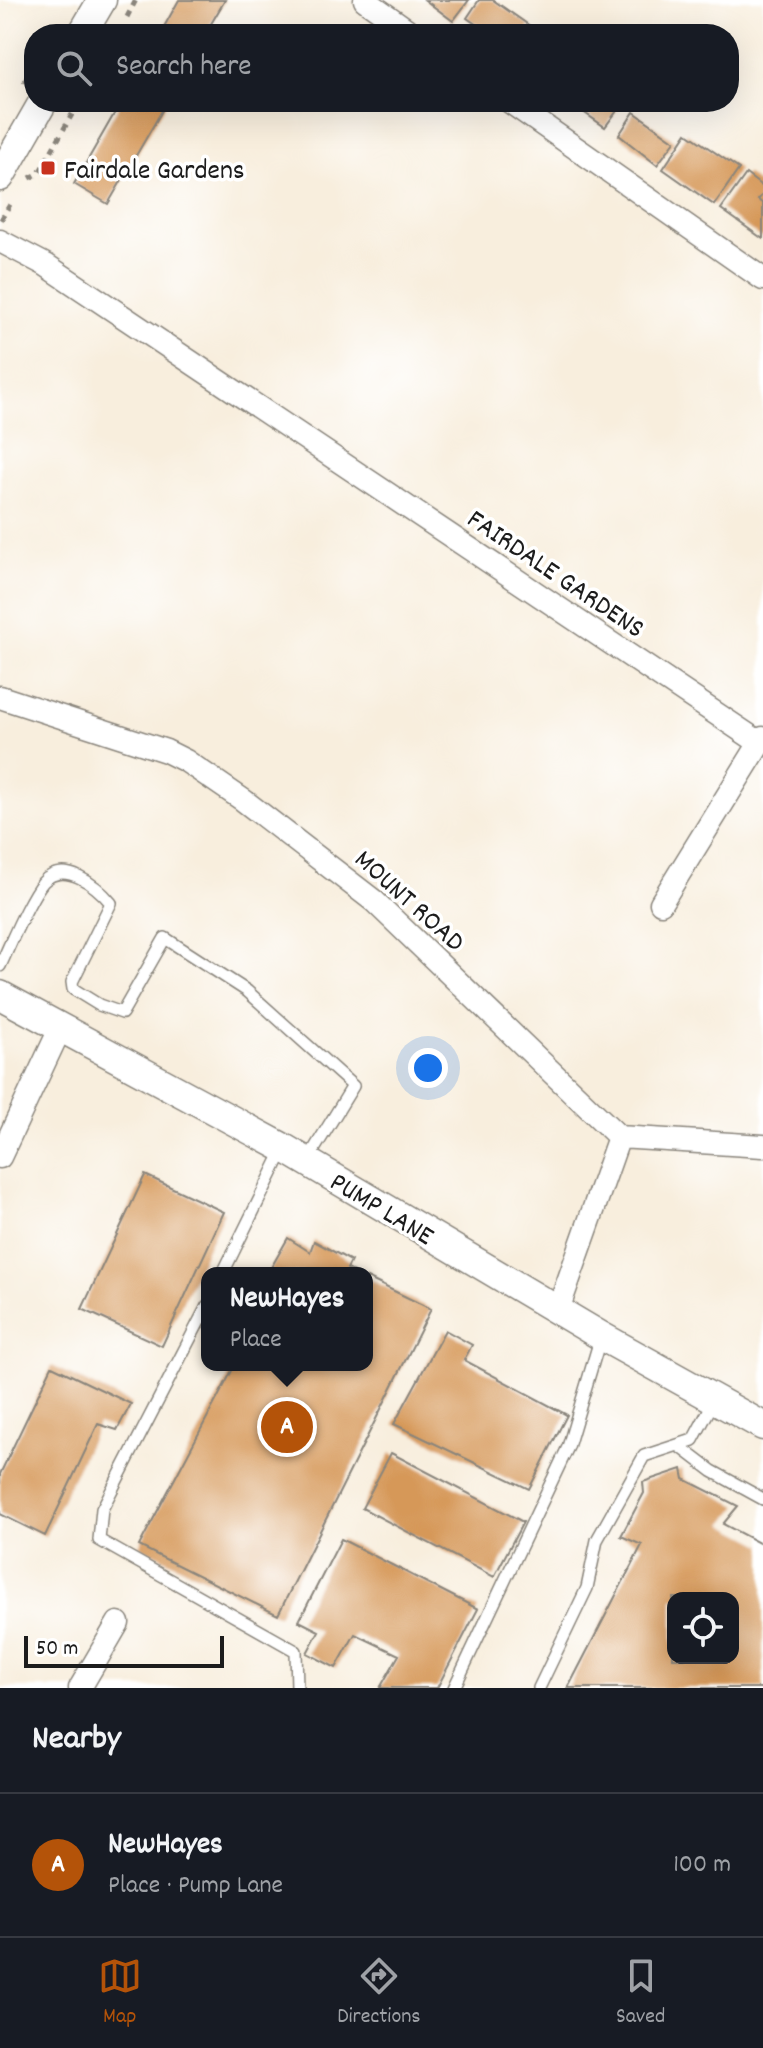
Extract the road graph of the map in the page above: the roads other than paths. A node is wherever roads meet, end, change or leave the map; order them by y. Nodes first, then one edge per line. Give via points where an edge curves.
1 (102, 0) edge
2 (365, 0) edge
3 (88, 24) edge
4 (399, 24) edge
5 (37, 112) edge
6 (524, 112) edge
7 (0, 177) edge
8 (0, 241) edge
9 (763, 279) edge
10 (0, 697) edge
11 (761, 741) edge
12 (661, 903) dead end
13 (0, 966) edge
14 (0, 995) edge
15 (60, 1029) junction
16 (619, 1137) junction
17 (763, 1146) edge
18 (296, 1155) junction
19 (0, 1157) edge
20 (227, 1267) edge
21 (558, 1310) junction
22 (201, 1318) edge
23 (601, 1336) junction
24 (714, 1401) junction
25 (763, 1426) edge
26 (678, 1445) junction
27 (763, 1499) edge
28 (118, 1623) dead end
29 (80, 1688) edge
30 (297, 1688) edge
31 (454, 1688) edge
32 (539, 1688) edge

1 - 3 street
2 - 4 street
5 - 7 street
6 - 9 street
8 - 11 street, FAIRDALE GARDENS via 46,265
10 - 16 street, MOUNT ROAD via 166,751 243,800 374,901
11 - 12 street, FAIRDALE GARDENS
13 - 18 lane via 44,881 60,873 83,878 111,903 73,989 122,1013 165,938 247,991 353,1086
14 - 15 street, PUMP LANE
15 - 18 street, PUMP LANE
15 - 19 street
16 - 17 street
16 - 21 street
18 - 20 lane
18 - 21 street, PUMP LANE
21 - 23 street, PUMP LANE
22 - 30 lane via 102,1509 99,1540 296,1651
23 - 24 street, PUMP LANE
23 - 31 lane via 568,1447
24 - 25 street, PUMP LANE
24 - 26 lane via 693,1440
26 - 27 lane
26 - 32 lane via 644,1456 597,1540 587,1588
28 - 29 street

